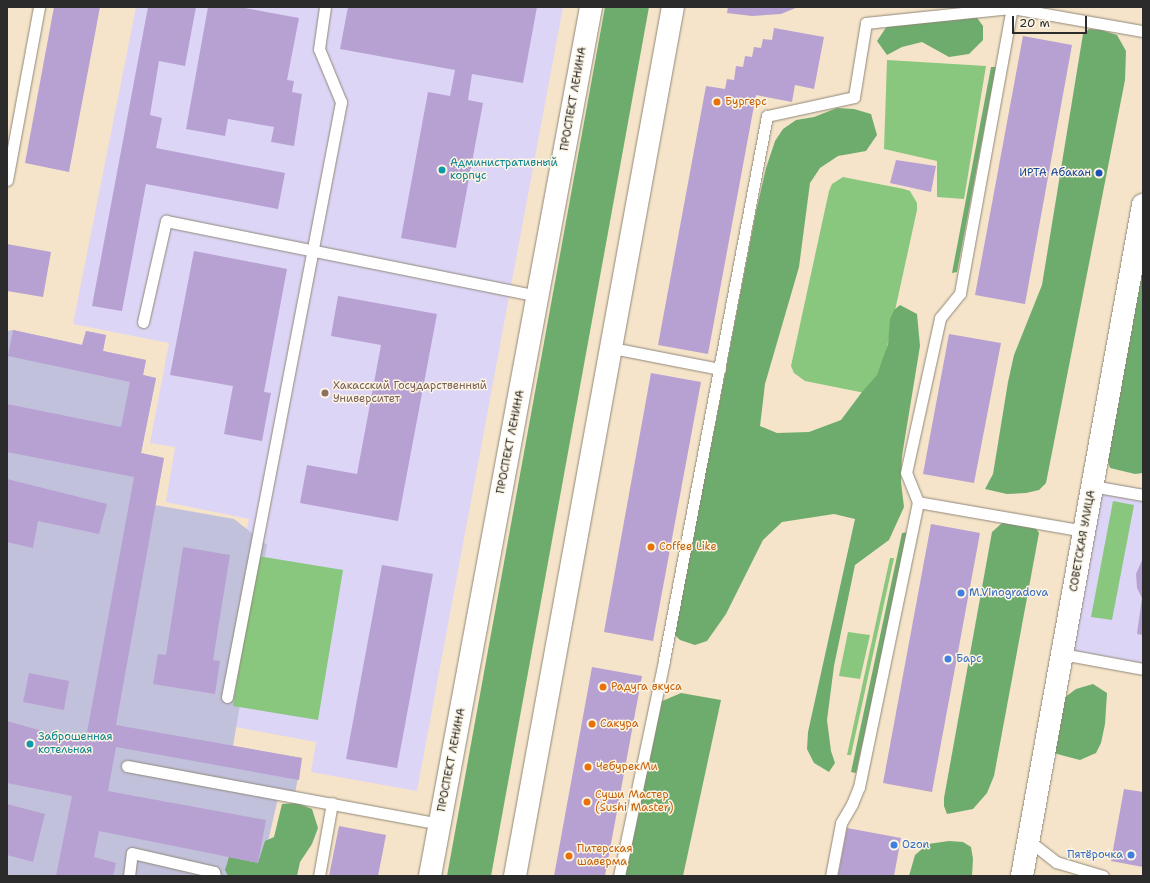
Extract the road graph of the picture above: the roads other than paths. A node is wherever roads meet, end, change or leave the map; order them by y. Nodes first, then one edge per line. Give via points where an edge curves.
1 (40, 7) edge
2 (325, 7) edge
3 (591, 7) edge
4 (674, 7) edge
5 (1012, 8) edge
6 (1143, 31) edge
7 (7, 180) edge
8 (1143, 205) edge
9 (312, 251) junction
10 (538, 296) junction
11 (143, 322) dead end
12 (612, 348) junction
13 (720, 369) junction
14 (1092, 486) junction
15 (1143, 495) edge
16 (918, 502) junction
17 (1085, 531) junction
18 (1062, 654) junction
19 (1143, 669) edge
20 (226, 697) dead end
21 (127, 766) dead end
22 (332, 803) junction
23 (440, 824) junction
24 (1028, 840) junction
25 (129, 876) edge
26 (215, 876) edge
27 (318, 876) edge
28 (430, 876) edge
29 (515, 876) edge
30 (619, 876) edge
31 (831, 876) edge
32 (1022, 876) edge
33 (1103, 876) edge

1 - 7 lane
2 - 9 lane via 319,49 341,102
3 - 10 street, ПРОСПЕКТ ЛЕНИНА
4 - 12 street
5 - 6 lane
5 - 13 lane via 866,23 854,98 767,116
5 - 16 lane via 960,293 940,318 906,473
8 - 14 street, СОВЕТСКАЯ УЛИЦА
9 - 10 lane
9 - 11 lane via 166,220
9 - 20 lane
10 - 23 street, ПРОСПЕКТ ЛЕНИНА
12 - 13 lane
12 - 29 street
13 - 30 lane
14 - 15 lane
14 - 17 street, СОВЕТСКАЯ УЛИЦА
16 - 17 lane
16 - 31 lane via 859,787 841,823
17 - 18 street, СОВЕТСКАЯ УЛИЦА
18 - 19 lane
18 - 24 street, СОВЕТСКАЯ УЛИЦА
21 - 22 lane
22 - 23 lane
22 - 27 lane
23 - 28 street, ПРОСПЕКТ ЛЕНИНА
24 - 32 street, СОВЕТСКАЯ УЛИЦА
24 - 33 lane via 1056,862
25 - 26 lane via 132,853 214,872

